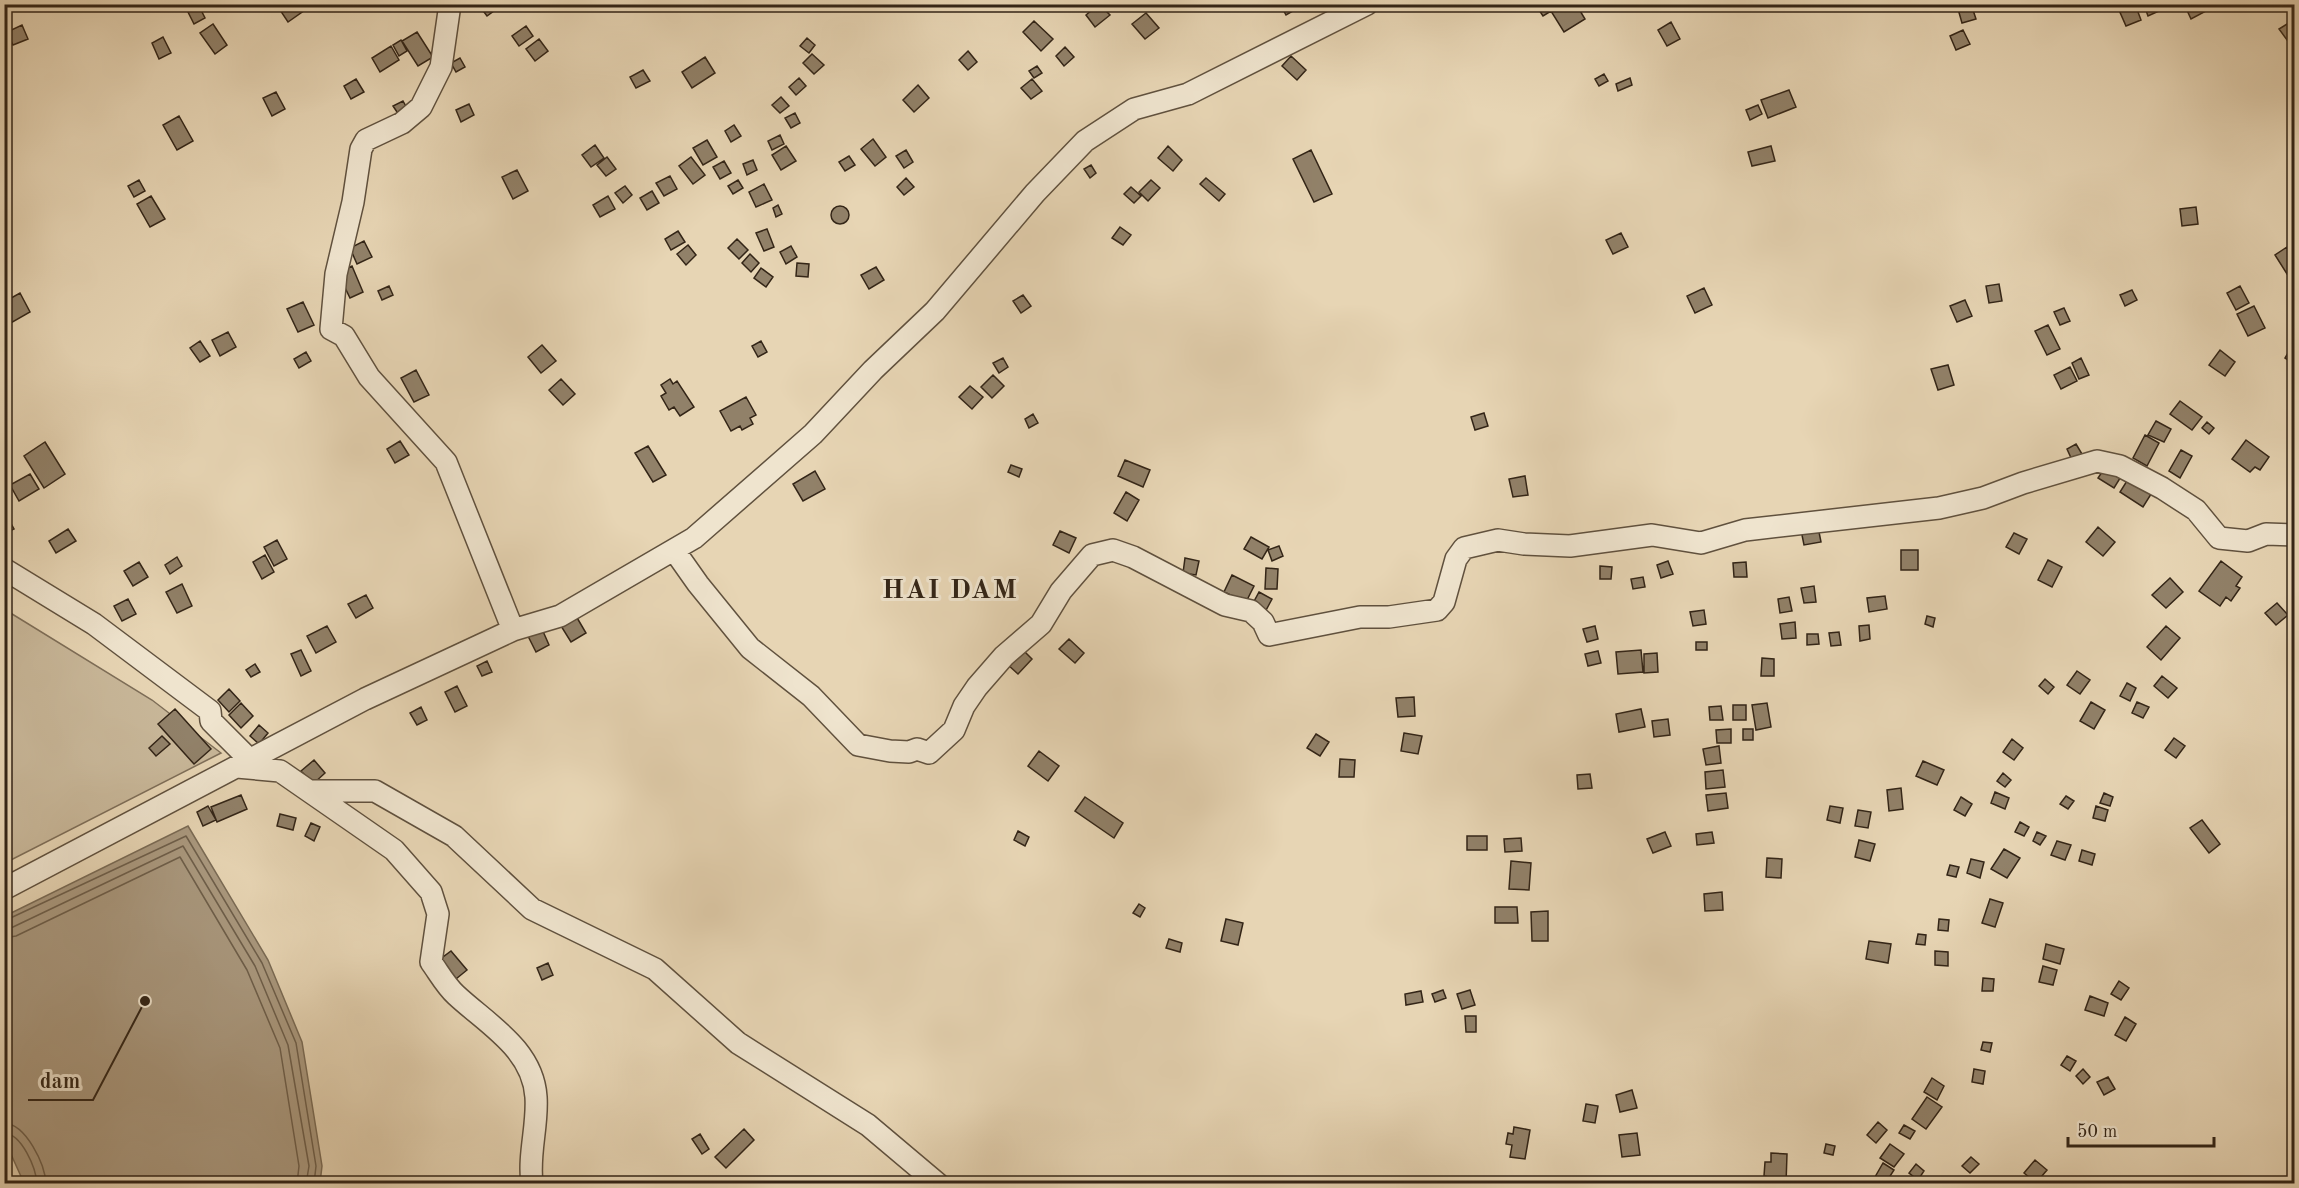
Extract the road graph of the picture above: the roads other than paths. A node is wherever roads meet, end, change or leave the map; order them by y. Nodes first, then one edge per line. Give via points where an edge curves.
1 (450, 4) edge
2 (1367, 4) edge
3 (2295, 535) edge
4 (674, 550) junction
5 (4, 569) edge
6 (513, 630) junction
7 (243, 764) junction
8 (310, 791) junction
9 (4, 889) edge
10 (532, 1184) edge
11 (938, 1184) edge

1 - 6 street via 441,66 421,107 402,123 366,141 361,149 336,274 331,329 344,336 369,377 446,462
2 - 4 street via 1188,93 1134,109 1085,141 934,311 813,434 694,538
3 - 4 street via 2266,534 2248,541 2219,538 2196,510 2162,488 2120,466 2097,461 1939,508 1745,530 1701,543 1652,535 1570,546 1498,540 1464,548 1456,559 1444,602 1437,610 1360,617 1269,635 1251,611 1225,605 1113,550 1092,555 1061,591 1041,624 1004,656 977,687 954,730 929,753 858,745 811,696 750,648
4 - 6 street via 560,616
5 - 7 street via 94,624 210,711 211,721
6 - 7 street via 365,699
7 - 8 street via 280,771
7 - 9 street
8 - 10 street via 393,850 432,892 438,914 431,962 455,994 520,1053 531,1074 536,1095 529,1164
8 - 11 street via 375,791 454,836 531,909 655,969 738,1043 868,1125

